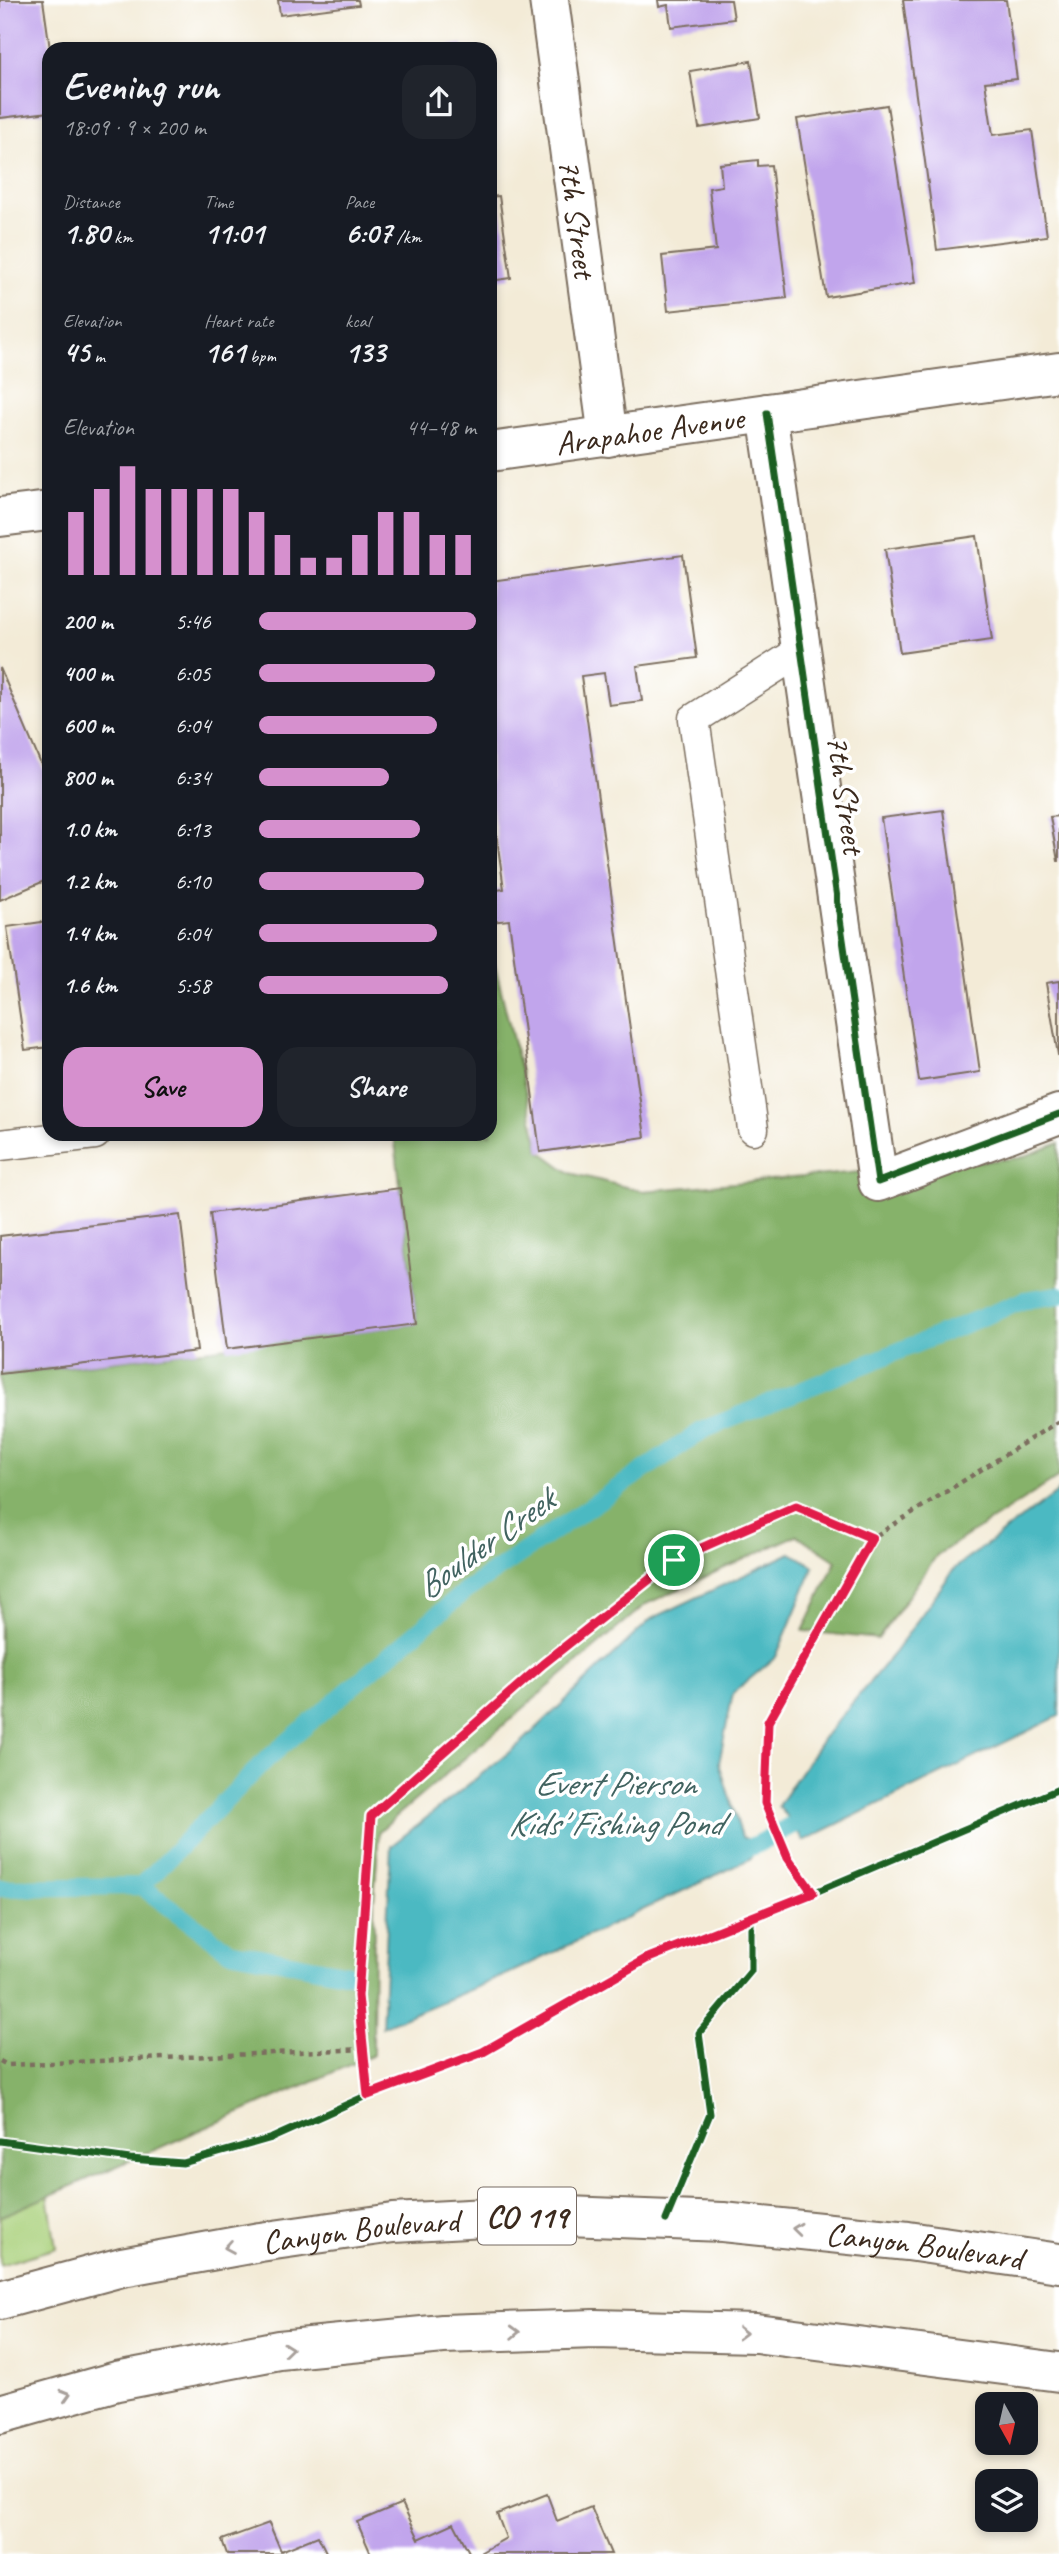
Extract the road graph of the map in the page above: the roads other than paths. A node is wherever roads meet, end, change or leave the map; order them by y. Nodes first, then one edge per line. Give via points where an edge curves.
1 (549, 0) edge
2 (1059, 372) edge
3 (767, 413) junction
4 (608, 437) junction
5 (497, 451) edge
6 (42, 512) edge
7 (0, 517) edge
8 (802, 650) junction
9 (1059, 1114) edge
10 (753, 1129) dead end
11 (42, 1140) edge
12 (0, 1145) edge
13 (1059, 2263) edge
14 (0, 2300) edge
15 (1059, 2371) edge
16 (0, 2414) edge

1 - 4 main road, 7th Street
2 - 3 main road, Arapahoe Avenue
3 - 4 main road, Arapahoe Avenue
3 - 8 main road, 7th Street
4 - 5 main road, Arapahoe Avenue
6 - 7 main road
8 - 9 main road, 7th Street via 878,1182
8 - 10 lane via 694,719
11 - 12 lane
13 -> 14 main road, Canyon Boulevard / CO 119 via 908,2241 723,2222 541,2215 393,2223 260,2242 122,2267
16 -> 15 main road via 117,2381 279,2350 443,2334 595,2329 755,2333

